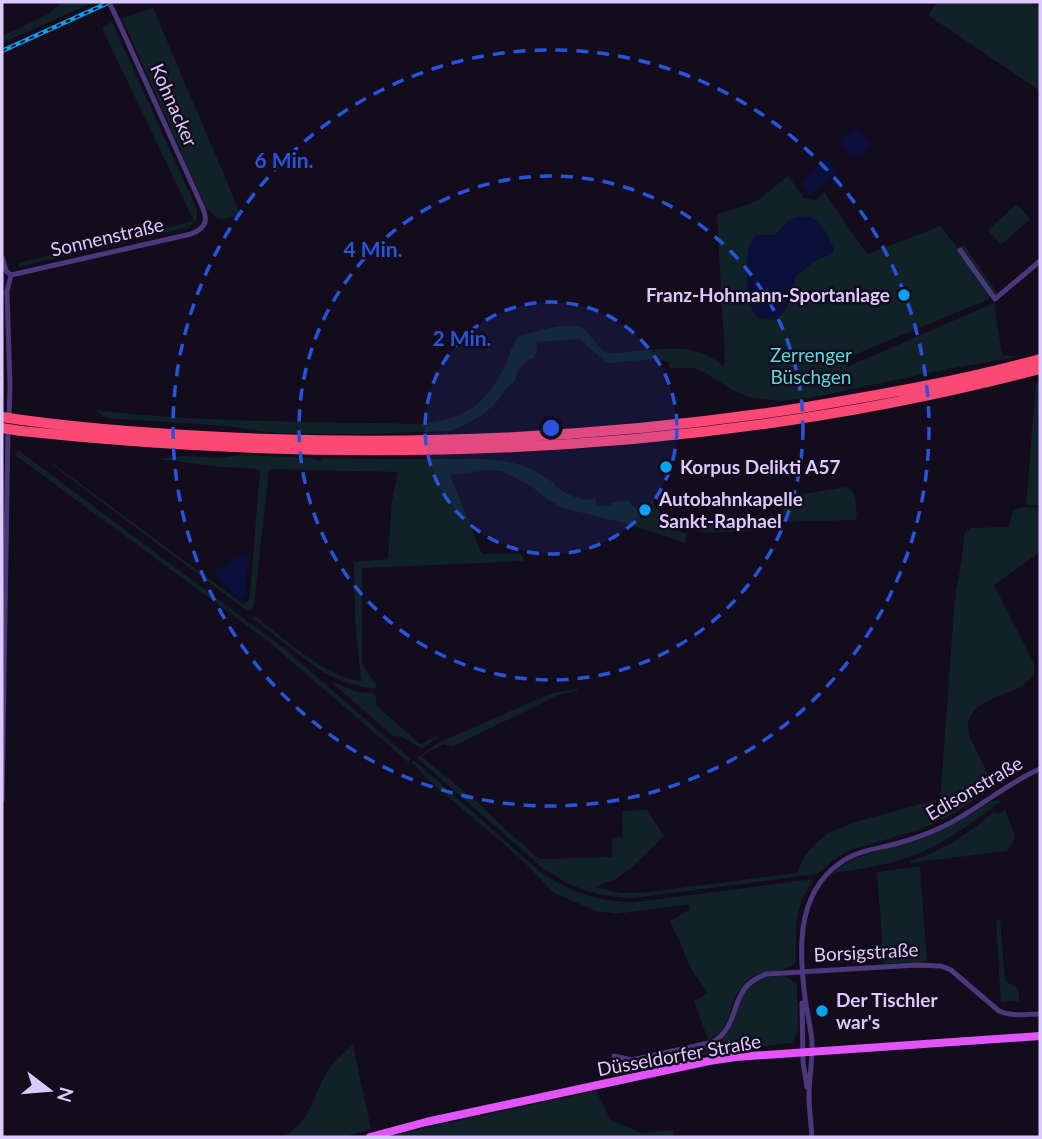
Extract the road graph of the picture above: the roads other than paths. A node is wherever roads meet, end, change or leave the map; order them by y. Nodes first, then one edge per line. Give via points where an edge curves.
1 (109, 2) edge
2 (205, 222) joint
3 (960, 250) dead end
4 (2, 257) edge
5 (1040, 261) edge
6 (11, 275) junction
7 (1040, 359) edge
8 (1040, 369) edge
9 (2, 416) edge
10 (2, 428) edge
11 (1040, 769) edge
12 (2, 800) edge
13 (803, 971) junction
14 (1040, 1013) edge
15 (1040, 1036) edge
16 (807, 1051) junction
17 (614, 1056) dead end
18 (370, 1137) edge
19 (812, 1137) edge

1 - 2 street, Kohnacker, bridge via 205,212
2 - 6 street, Sonnenstraße via 191,234
3 - 5 street via 995,299
4 - 6 street
6 - 12 street via 7,290 10,404
7 - 9 highway, bridge via 789,410 542,437 301,441 175,435
8 - 10 highway, bridge via 824,414 700,432 543,446 321,451 173,445
11 - 13 street, Edisonstraße via 941,828 859,853 834,868 816,888 805,912
13 - 14 street, Borsigstraße via 941,966 999,1011
13 - 16 street, Edisonstraße
13 - 17 street, Borsigstraße via 767,974 749,982 740,993 729,1026 713,1042 632,1060
15 - 16 main road, Düsseldorfer Straße
16 - 18 main road, Düsseldorfer Straße via 709,1061
16 - 19 street, Edisonstraße via 803,1062

